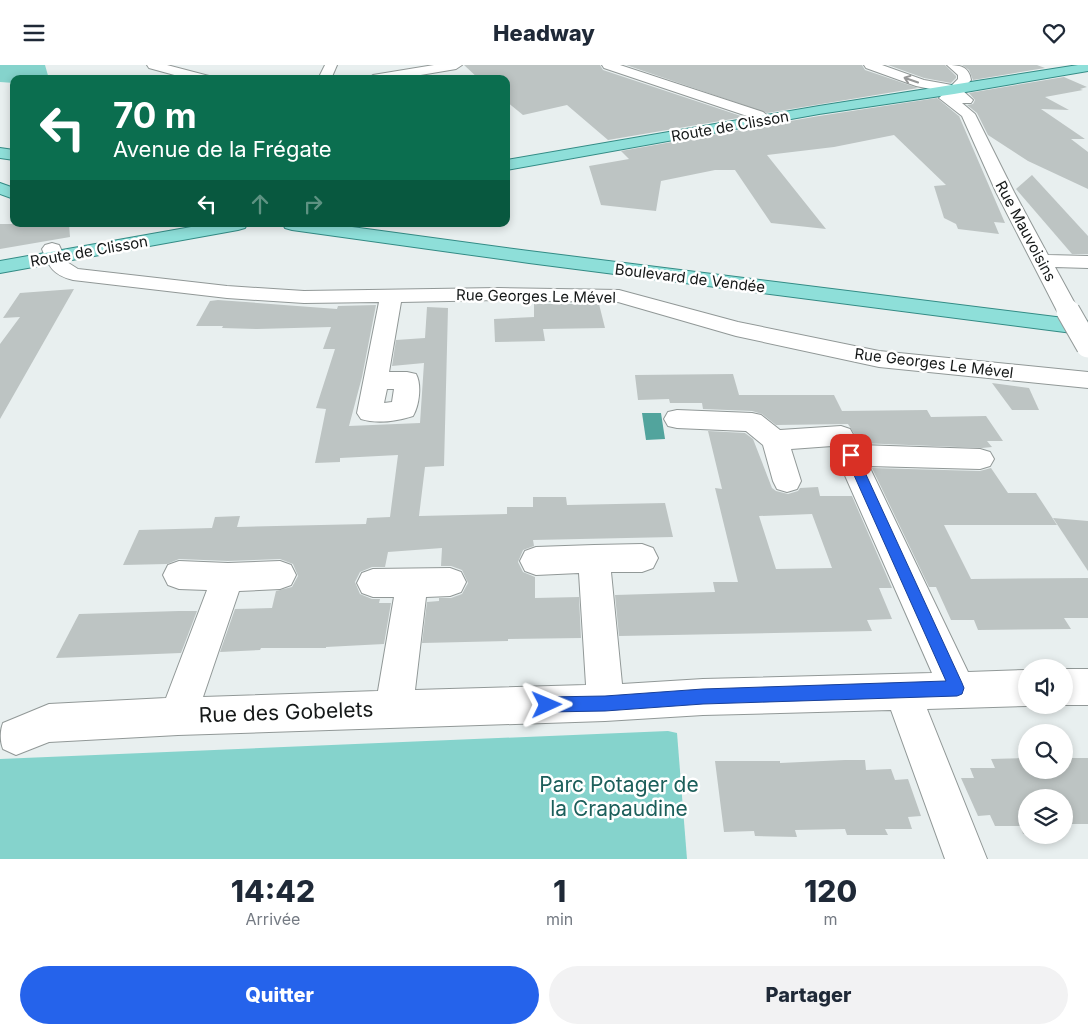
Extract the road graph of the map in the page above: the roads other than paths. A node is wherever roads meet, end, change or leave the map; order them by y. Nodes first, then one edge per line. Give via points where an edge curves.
1 (153, 65) edge
2 (456, 65) edge
3 (608, 65) edge
4 (870, 65) edge
5 (954, 65) edge
6 (1088, 67) edge
7 (189, 75) edge
8 (397, 75) edge
9 (954, 90) junction
10 (770, 122) junction
11 (510, 172) edge
12 (171, 227) edge
13 (220, 227) edge
14 (314, 227) edge
15 (54, 253) junction
16 (0, 257) edge
17 (1088, 263) edge
18 (0, 267) edge
19 (1044, 267) junction
20 (391, 296) junction
21 (1088, 328) edge
22 (1088, 346) edge
23 (1088, 379) edge
24 (376, 381) dead end
25 (677, 419) dead end
26 (775, 440) junction
27 (851, 455) junction
28 (980, 459) dead end
29 (786, 481) dead end
30 (642, 558) dead end
31 (594, 559) junction
32 (536, 561) dead end
33 (179, 575) dead end
34 (280, 575) dead end
35 (228, 577) junction
36 (450, 582) dead end
37 (373, 583) dead end
38 (412, 584) junction
39 (1073, 687) edge
40 (1088, 687) edge
41 (957, 688) junction
42 (1018, 688) edge
43 (902, 691) junction
44 (605, 703) junction
45 (394, 708) junction
46 (178, 715) junction
47 (16, 736) dead end
48 (966, 859) edge

1 - 7 street
2 - 8 street
3 - 10 street
9 -> 4 street via 921,83
5 - 9 street via 964,74 965,80
6 - 9 main road, Route de Clisson
9 - 10 main road, Route de Clisson via 914,101
9 - 19 street, Rue Mauvoisins via 946,99 968,114
10 - 11 main road, Route de Clisson
12 - 15 main road, Route de Clisson
13 - 15 main road, Route de Clisson
14 - 21 main road, Boulevard de Vendée
15 - 16 main road, Route de Clisson
15 - 18 main road, Route de Clisson
15 - 20 street, Rue Georges Le Mével via 58,265 73,274 146,284 304,297
17 - 19 street
19 - 22 street, Rue Mauvoisins, bridge
20 - 23 street, Rue Georges Le Mével via 619,296 736,329 879,359
20 - 24 street
25 - 26 street via 752,422
26 - 27 street via 841,435
26 - 29 street
27 - 28 street
27 - 41 street
30 - 31 street
31 - 32 street
31 - 44 street
33 - 35 street
34 - 35 street
35 - 46 street, Rue des Gobelets
36 - 38 street
37 - 38 street
38 - 45 street, Rue des Gobelets
39 - 40 street
41 - 42 street, Rue des Gobelets
41 - 43 street, Rue des Gobelets
43 - 44 street, Rue des Gobelets
43 - 48 street
44 - 45 street, Rue des Gobelets
45 - 46 street, Rue des Gobelets
46 - 47 street, Rue des Gobelets via 49,723

